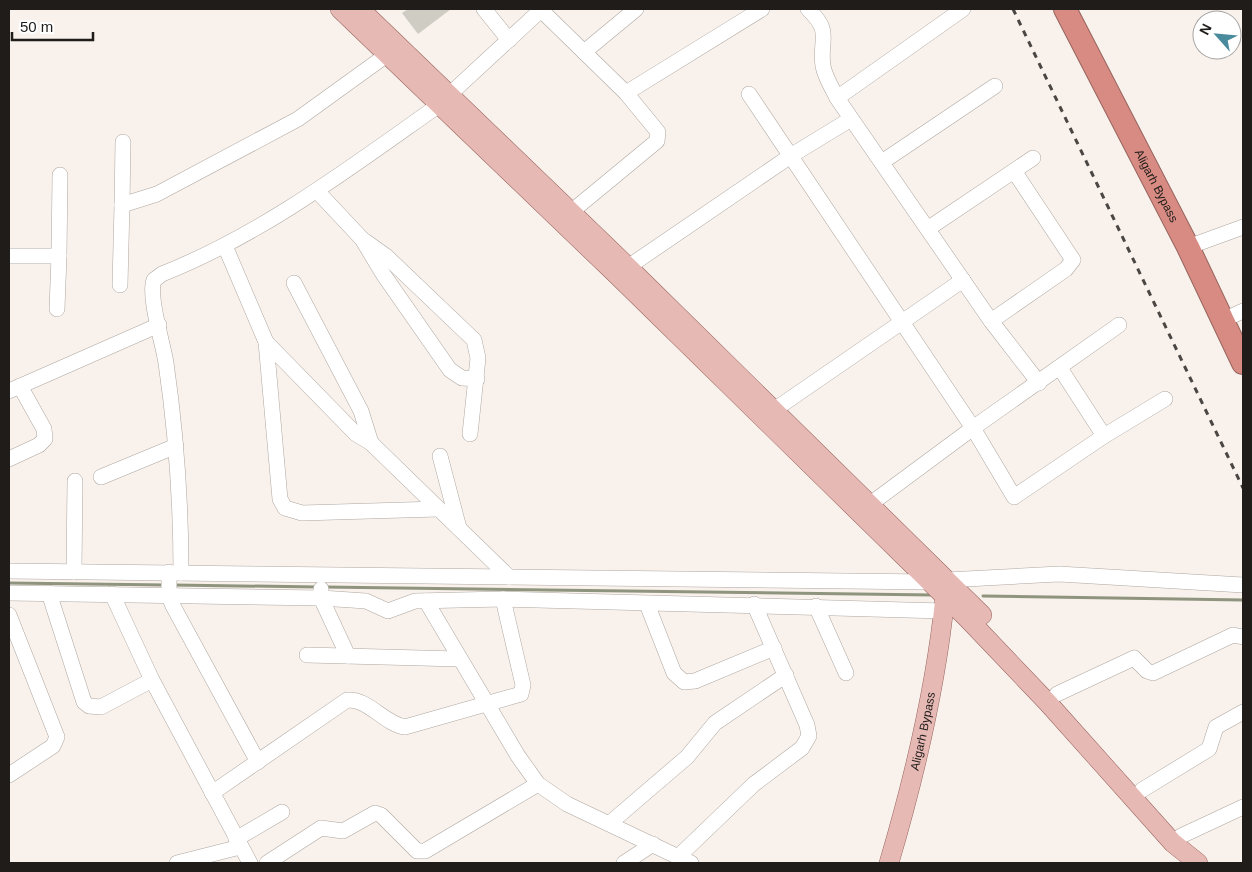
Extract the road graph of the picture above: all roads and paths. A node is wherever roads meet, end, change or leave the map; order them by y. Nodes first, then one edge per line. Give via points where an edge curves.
1 (340, 9) edge
2 (360, 9) edge
3 (484, 9) edge
4 (542, 9) edge
5 (636, 9) edge
6 (762, 9) edge
7 (808, 9) edge
8 (963, 9) edge
9 (1065, 9) edge
10 (509, 40) junction
11 (584, 52) junction
12 (388, 54) junction
13 (995, 86) dead end
14 (626, 93) junction
15 (749, 94) dead end
16 (837, 98) junction
17 (444, 100) junction
18 (851, 119) junction
19 (123, 142) dead end
20 (792, 156) junction
21 (1033, 158) dead end
22 (882, 162) junction
23 (1014, 171) junction
24 (60, 175) dead end
25 (317, 191) junction
26 (122, 205) junction
27 (571, 212) junction
28 (1243, 227) edge
29 (929, 228) junction
30 (362, 239) junction
31 (225, 246) junction
32 (1188, 247) junction
33 (9, 256) edge
34 (59, 256) junction
35 (628, 268) junction
36 (963, 280) junction
37 (294, 283) dead end
38 (120, 284) dead end
39 (57, 309) dead end
40 (1243, 311) edge
41 (1223, 320) junction
42 (991, 321) junction
43 (159, 324) junction
44 (902, 324) junction
45 (1119, 325) dead end
46 (266, 342) junction
47 (1243, 363) edge
48 (1060, 368) junction
49 (477, 379) junction
50 (1038, 382) junction
51 (15, 388) edge
52 (1165, 399) dead end
53 (774, 410) junction
54 (973, 428) junction
55 (470, 434) dead end
56 (1104, 436) junction
57 (371, 443) junction
58 (176, 446) junction
59 (440, 456) dead end
60 (9, 459) edge
61 (101, 478) dead end
62 (76, 481) dead end
63 (869, 505) junction
64 (438, 509) junction
65 (459, 530) junction
66 (9, 570) edge
67 (74, 572) junction
68 (508, 577) junction
69 (171, 582) junction
70 (1243, 585) edge
71 (321, 587) junction
72 (943, 591) junction
73 (9, 593) edge
74 (49, 593) junction
75 (112, 594) junction
76 (503, 599) junction
77 (426, 601) junction
78 (647, 604) junction
79 (754, 604) junction
80 (816, 606) junction
81 (9, 615) edge
82 (1243, 637) edge
83 (774, 648) junction
84 (307, 655) dead end
85 (348, 656) junction
86 (459, 659) junction
87 (846, 673) dead end
88 (786, 675) junction
89 (152, 680) junction
90 (1057, 694) junction
91 (487, 705) junction
92 (1243, 712) edge
93 (258, 762) junction
94 (9, 774) edge
95 (538, 784) junction
96 (1142, 790) junction
97 (212, 793) junction
98 (1243, 806) edge
99 (282, 812) dead end
100 (610, 824) junction
101 (1181, 836) junction
102 (238, 843) junction
103 (653, 844) junction
104 (685, 860) edge
105 (177, 863) edge
106 (250, 863) edge
107 (267, 863) edge
108 (624, 863) edge
109 (889, 863) edge
110 (1199, 863) edge

1 - 12 main road
2 - 17 main road
3 - 10 street
4 - 10 street
4 - 11 street
5 - 11 street
6 - 14 street
7 - 16 street via 824,31 823,68
8 - 16 street
9 - 32 highway, Aligarh Bypass
10 - 17 street
11 - 14 street
12 - 17 main road
12 - 26 street via 298,119 157,194
13 - 22 street
14 - 27 street via 655,128 658,137 652,146
15 - 20 street
16 - 18 street
17 - 25 street
17 - 27 main road
17 - 72 main road
18 - 20 street
18 - 22 street
19 - 26 street
20 - 35 street
20 - 44 street
21 - 23 street
22 - 29 street
23 - 29 street
23 - 42 street via 1073,260 1066,269
24 - 34 street
25 - 30 street
25 - 31 street
26 - 38 street
27 - 35 main road
28 - 32 street
29 - 36 street
30 - 49 street via 450,370 462,378
30 - 49 street via 379,250 470,335 477,351
31 - 43 street via 154,280 152,292
31 - 46 street
32 - 41 highway, Aligarh Bypass
33 - 34 street
34 - 39 street
35 - 53 main road
36 - 42 street
36 - 44 street
37 - 57 street via 361,411
40 - 41 street
41 - 47 highway, Aligarh Bypass
42 - 50 street
43 - 51 street
43 - 58 street
44 - 53 street
44 - 54 street
45 - 48 street
46 - 57 street via 356,434
46 - 64 street via 280,500 285,508 302,513
48 - 50 street
48 - 56 street
49 - 55 street
50 - 54 street
51 - 60 street via 44,429 45,438 39,445
52 - 56 street
53 - 63 main road
54 - 56 street via 1014,497
54 - 63 street
57 - 64 street
58 - 61 street
58 - 69 street via 180,503
59 - 65 street
62 - 67 street
63 - 72 main road
64 - 65 street
65 - 68 street
66 - 67 street
67 - 69 street
68 - 71 street
68 - 72 street
69 - 71 street
69 - 71 street
69 - 75 street
69 - 93 street
70 - 72 street via 1059,574
71 - 77 street via 388,611 405,603
71 - 85 street
72 - 80 street
72 - 90 main road
72 - 109 main road, Aligarh Bypass via 936,669 921,748
72 - 110 main road via 1173,843
73 - 74 street
74 - 75 street
74 - 89 street via 84,702 101,707
75 - 89 street
76 - 77 street
76 - 78 street
76 - 91 street via 523,692
77 - 86 street
78 - 79 street
78 - 83 street via 674,673 684,682 695,681
79 - 80 street
79 - 83 street
80 - 87 street
81 - 94 street via 57,737 53,746
82 - 90 street via 1233,635 1153,673 1134,658
83 - 88 street
84 - 85 street
85 - 86 street
86 - 91 street
88 - 100 street via 715,723 687,757
88 - 104 street via 809,731 806,744 747,790
89 - 97 street
90 - 96 main road
91 - 93 street via 405,727 390,722 358,701 347,700
91 - 95 street
92 - 96 street via 1216,727 1209,750
93 - 97 street
95 - 100 street via 566,804
95 - 107 street via 425,851 417,851 381,815 375,813 343,831 321,828
96 - 101 main road
97 - 102 street
98 - 101 street
99 - 102 street
100 - 103 street
101 - 110 main road
102 - 105 street
102 - 106 street
103 - 104 street
103 - 108 street

